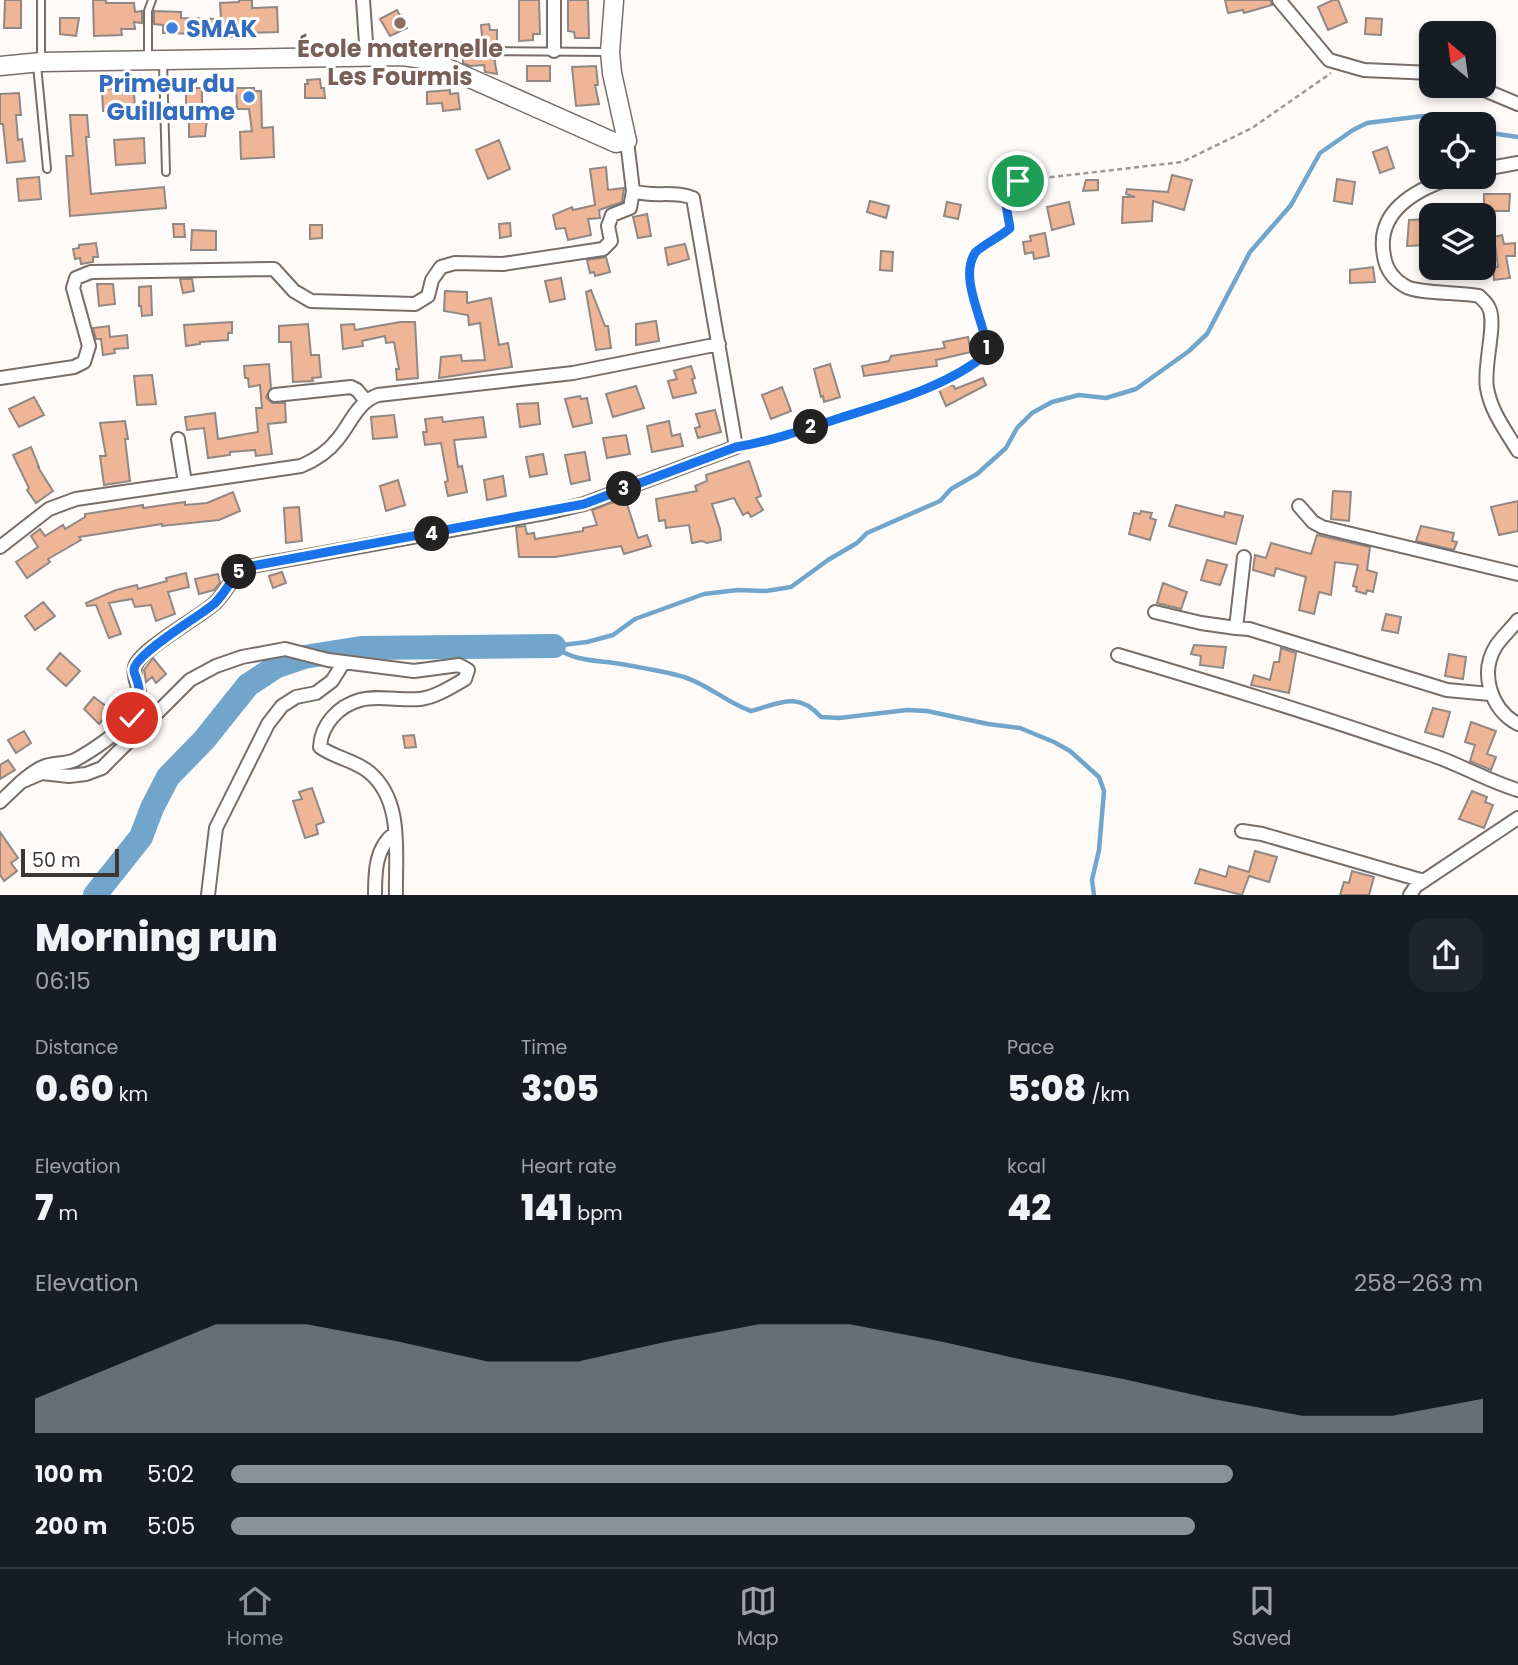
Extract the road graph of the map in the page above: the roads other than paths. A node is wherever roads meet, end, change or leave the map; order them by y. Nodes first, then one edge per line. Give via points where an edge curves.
1 (41, 0) edge
2 (152, 0) edge
3 (363, 0) edge
4 (554, 0) edge
5 (614, 0) edge
6 (1279, 0) edge
7 (554, 51) junction
8 (610, 52) junction
9 (368, 57) junction
10 (429, 60) junction
11 (155, 61) junction
12 (39, 63) junction
13 (0, 66) edge
14 (1419, 72) edge
15 (1496, 95) edge
16 (1518, 104) edge
17 (627, 141) junction
18 (1518, 163) edge
19 (1496, 167) edge
20 (47, 169) dead end
21 (166, 172) dead end
22 (1426, 189) edge
23 (633, 191) junction
24 (719, 344) junction
25 (0, 378) edge
26 (275, 395) dead end
27 (366, 401) junction
28 (178, 439) dead end
29 (1518, 451) edge
30 (185, 483) junction
31 (1299, 506) dead end
32 (0, 547) edge
33 (1244, 558) dead end
34 (1518, 574) edge
35 (1155, 612) dead end
36 (1518, 620) edge
37 (1236, 628) junction
38 (1118, 655) dead end
39 (344, 662) junction
40 (1490, 694) junction
41 (1518, 724) edge
42 (21, 782) junction
43 (1518, 790) edge
44 (0, 802) edge
45 (1518, 818) edge
46 (1242, 831) dead end
47 (395, 833) junction
48 (1424, 881) junction
49 (208, 895) edge
50 (375, 895) edge
51 (396, 895) edge
52 (1410, 895) edge

1 - 12 lane
2 - 11 lane via 148,12
3 - 9 street
4 - 7 street
5 - 8 main road
6 - 14 street via 1329,60 1364,70
7 - 8 lane
7 - 10 lane via 454,51
8 - 17 main road
9 - 10 main road
9 - 11 main road
10 - 17 main road via 615,143
11 - 12 main road
11 - 21 lane
12 - 13 main road
12 - 20 lane
15 - 16 street
17 - 23 street
18 - 19 street
22 - 29 street via 1391,213 1381,242 1386,269 1406,287 1479,296 1489,306 1486,386 1491,407
23 - 24 street via 693,198
23 - 25 street via 630,208 612,215 608,226 611,241 603,249 503,264 455,263 442,267 428,296 415,304 311,301 294,291 274,269 91,272 76,278 73,288 89,346 85,362
24 - 27 street via 573,373 378,395
24 - 42 street via 736,447 584,504 242,570 215,603 136,663 140,702 132,718 75,760 42,767
26 - 27 street via 354,387
27 - 30 street via 321,457 301,466
28 - 30 street
30 - 32 street via 76,499 49,509
31 - 34 street via 1322,527
33 - 37 street
35 - 37 street
36 - 40 street via 1494,648
37 - 40 street via 1447,690
38 - 43 street via 1398,743
39 - 42 street via 285,649 216,666 190,680 102,768 69,776 42,773
39 - 47 street via 414,671 460,665 468,670 465,679 423,699 360,700 329,720 321,733 320,747 368,771 379,782 392,805
39 - 49 street via 332,681 316,693 282,706 268,724 216,828
40 - 41 street via 1509,720
42 - 44 street
45 - 48 street
46 - 48 street
47 - 50 street via 382,846
47 - 51 street
48 - 52 street

